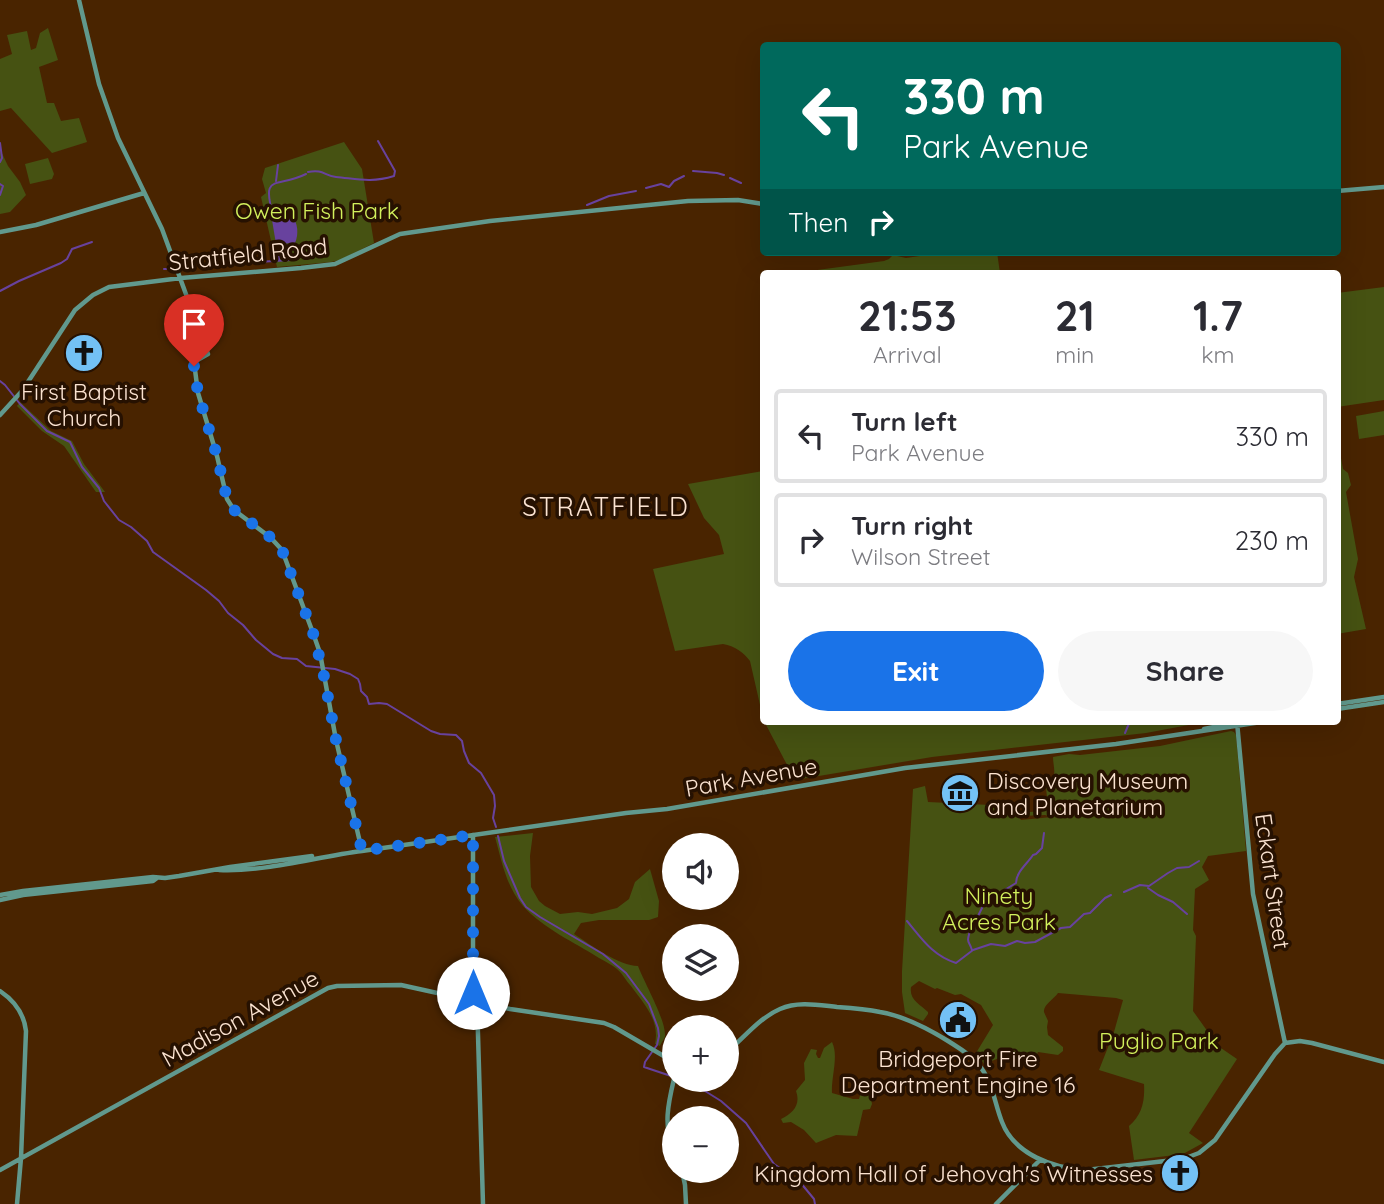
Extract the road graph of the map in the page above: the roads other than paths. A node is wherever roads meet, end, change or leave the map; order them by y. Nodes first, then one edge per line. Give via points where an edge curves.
1 (79, 0) edge
2 (1384, 187) edge
3 (1341, 191) edge
4 (144, 193) junction
5 (760, 204) edge
6 (0, 232) edge
7 (181, 278) junction
8 (0, 415) edge
9 (1384, 700) edge
10 (1341, 706) edge
11 (1232, 725) edge
12 (1237, 725) edge
13 (473, 835) junction
14 (362, 851) junction
15 (0, 898) edge
16 (0, 991) edge
17 (475, 1001) junction
18 (739, 1042) edge
19 (1285, 1043) junction
20 (662, 1056) edge
21 (1384, 1062) edge
22 (21, 1158) junction
23 (1040, 1160) junction
24 (0, 1170) edge
25 (685, 1183) edge
26 (17, 1204) edge
27 (483, 1204) edge
28 (686, 1204) edge
29 (996, 1204) edge

1 - 4 main road via 103,96
2 - 3 main road
4 - 6 main road
4 - 7 main road
5 - 7 main road, Stratfield Road via 688,201 490,220 400,234 335,264
7 - 8 main road, Stratfield Road via 114,286 93,295 72,314
7 - 14 main road via 208,354 194,362 198,393 227,499 282,550 322,664
9 - 10 main road
11 - 13 main road, Park Avenue via 1116,744 905,768 667,809
12 - 19 main road, Eckart Street via 1254,894
13 - 14 main road, Park Avenue
13 - 17 main road
14 - 15 main road, Park Avenue via 297,863
16 - 22 main road via 18,1008 26,1031
17 - 20 main road, Madison Avenue via 604,1023
17 - 22 main road, Madison Avenue via 401,985 328,988
17 - 27 main road
18 - 23 main road via 790,1005 807,1003 898,1017 934,1032 976,1061 991,1084 1007,1133
19 - 21 main road via 1300,1041
19 - 23 main road via 1215,1140 1199,1153 1183,1159 1086,1170
22 - 24 main road, Madison Avenue
22 - 26 main road
23 - 29 main road
25 - 28 main road

